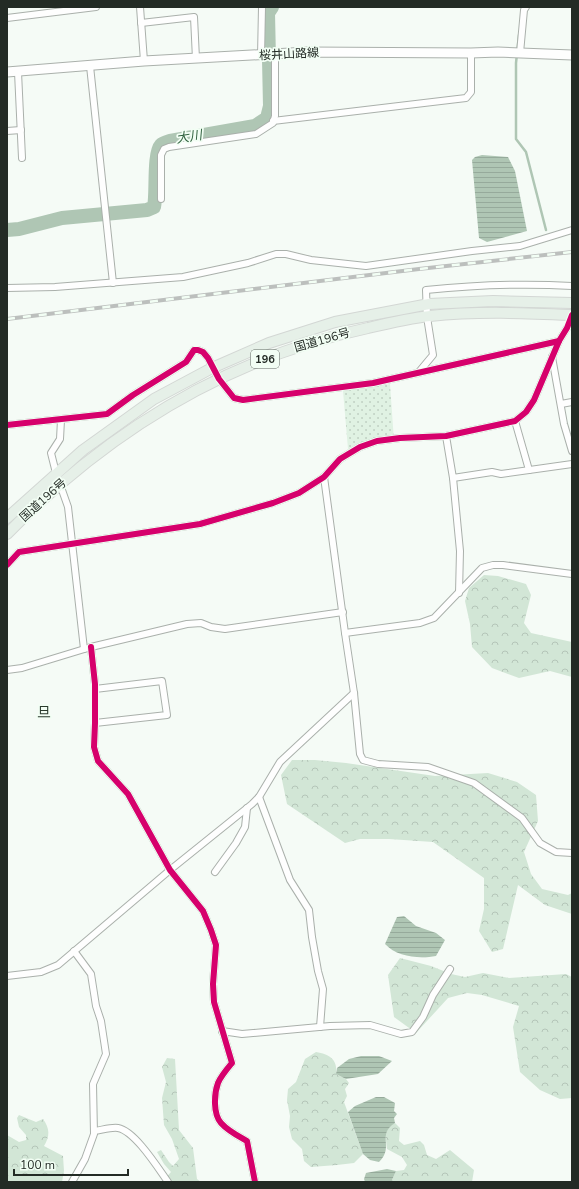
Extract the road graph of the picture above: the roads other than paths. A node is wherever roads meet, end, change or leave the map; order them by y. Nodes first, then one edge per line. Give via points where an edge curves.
1 (96, 7) edge
2 (140, 7) edge
3 (262, 7) edge
4 (526, 7) edge
5 (7, 18) edge
6 (141, 23) junction
7 (471, 53) junction
8 (520, 53) junction
9 (275, 55) junction
10 (572, 55) edge
11 (261, 56) junction
12 (196, 59) junction
13 (144, 61) junction
14 (90, 66) junction
15 (7, 72) edge
16 (18, 72) junction
17 (273, 121) junction
18 (21, 130) junction
19 (7, 132) edge
20 (22, 158) dead end
21 (161, 199) dead end
22 (572, 230) edge
23 (113, 283) junction
24 (572, 286) edge
25 (7, 288) edge
26 (572, 303) edge
27 (426, 304) junction
28 (572, 315) edge
29 (427, 316) junction
30 (567, 328) tunnel mouth
31 (559, 341) junction
32 (552, 357) junction
33 (212, 368) junction
34 (418, 374) junction
35 (218, 379) junction
36 (572, 402) edge
37 (561, 404) junction
38 (61, 420) junction
39 (514, 421) junction
40 (7, 425) edge
41 (446, 436) junction
42 (572, 451) edge
43 (572, 464) edge
44 (529, 470) junction
45 (56, 473) junction
46 (324, 477) junction
47 (453, 478) junction
48 (60, 483) junction
49 (7, 518) edge
50 (7, 534) edge
51 (73, 544) junction
52 (7, 565) edge
53 (572, 574) edge
54 (459, 593) junction
55 (343, 612) junction
56 (345, 633) junction
57 (91, 647) junction
58 (84, 649) junction
59 (7, 670) edge
60 (95, 689) junction
61 (354, 693) junction
62 (95, 723) junction
63 (259, 797) junction
64 (247, 808) junction
65 (572, 853) edge
66 (170, 870) junction
67 (215, 872) dead end
68 (74, 951) junction
69 (450, 969) dead end
70 (7, 976) edge
71 (320, 1027) junction
72 (222, 1031) junction
73 (94, 1131) junction
74 (72, 1182) edge
75 (168, 1182) edge
76 (255, 1182) edge

1 - 5 street
2 - 6 street
3 - 11 street
4 - 8 street
6 - 12 street via 194,17
6 - 13 street
7 - 8 main road, 桜井山路線
7 - 9 main road, 桜井山路線 via 308,52
7 - 17 street via 471,92 466,98
8 - 10 main road, 桜井山路線
9 - 11 main road, 桜井山路線
9 - 17 street
11 - 12 main road, 桜井山路線
12 - 13 main road, 桜井山路線
13 - 14 main road, 桜井山路線
14 - 16 main road, 桜井山路線
14 - 23 street
15 - 16 main road, 桜井山路線
16 - 18 street
17 - 21 street via 256,134 164,149
18 - 19 street
18 - 20 street
22 - 23 street via 520,246 366,266 276,254 248,264 183,277
23 - 25 street via 55,288
24 - 27 street via 531,284 426,290
26 - 27 highway, 国道196号 / 196 via 493,301
27 - 29 street
27 - 33 highway, 国道196号 / 196 via 335,322 269,343
28 - 29 highway, 国道196号 / 196 via 492,313
29 - 34 street via 433,355
29 - 35 highway, 国道196号 / 196 via 339,334 300,346
30 - 31 street
31 - 32 street
31 - 34 street
32 - 37 street
32 - 39 street via 534,400 526,412
33 - 35 street
33 - 38 street via 203,352 194,350 186,362 107,414
33 - 45 highway, 国道196号 / 196 via 154,399 102,435
34 - 35 street via 342,388 244,400 234,398
35 - 48 highway, 国道196号 / 196 via 128,431
36 - 37 street
37 - 42 street
38 - 40 street
38 - 45 street via 60,439 51,453
39 - 41 street
39 - 44 street
41 - 46 street via 377,441 360,447 340,459
41 - 47 street
43 - 44 street
44 - 47 street
45 - 48 street
45 - 49 highway, 国道196号 / 196
46 - 51 street via 299,493 273,503 200,524
46 - 55 street
47 - 54 street via 460,551
48 - 50 highway, 国道196号 / 196
48 - 51 street via 68,507
51 - 52 street via 19,552
51 - 58 street
53 - 54 street via 493,565 482,568
54 - 56 street via 434,618 420,623
55 - 56 street
55 - 57 street via 225,629 187,624
56 - 61 street
57 - 58 street
57 - 60 street
58 - 59 street via 22,668
60 - 62 street
60 - 62 street via 162,681 167,715
61 - 63 street via 280,762
61 - 65 street via 360,754 363,760 378,764 428,766 474,783 522,818 540,843 556,852
62 - 66 street via 94,747 98,761 128,794
63 - 64 street
63 - 71 street via 290,880 309,910 318,971 324,989
64 - 66 street
64 - 67 street via 245,828
66 - 68 street
66 - 72 street via 203,911 216,945 214,1002
68 - 70 street via 58,965 41,972
68 - 73 street via 91,974 106,1054 93,1084
69 - 71 street via 412,1032 401,1034 370,1025
71 - 72 street via 242,1034
72 - 76 street via 232,1062 217,1084 215,1103 220,1122 247,1141
73 - 74 street via 85,1159
73 - 75 street via 120,1128 148,1152

